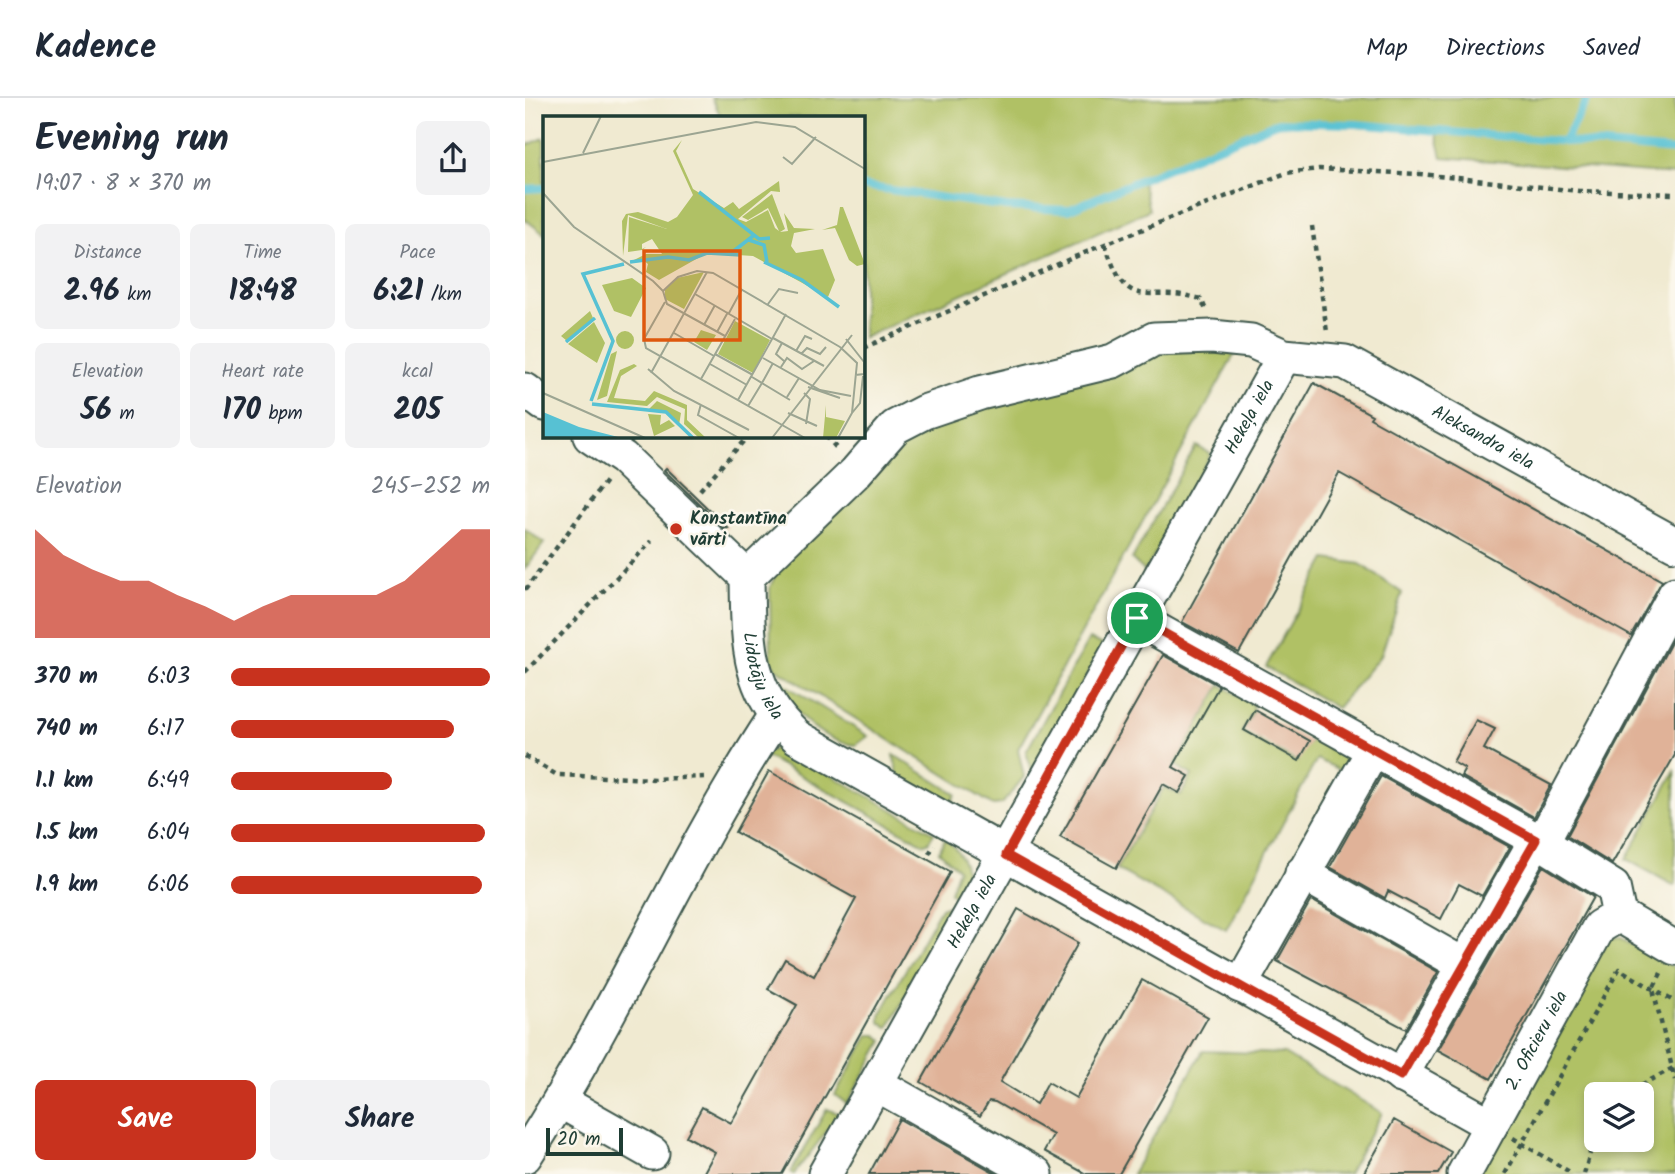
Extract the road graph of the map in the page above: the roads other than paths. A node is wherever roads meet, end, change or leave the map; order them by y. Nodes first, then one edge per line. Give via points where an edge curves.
1 (1284, 356) junction
2 (525, 390) edge
3 (543, 403) edge
4 (593, 438) edge
5 (1675, 544) edge
6 (747, 577) junction
7 (1675, 594) edge
8 (1137, 618) junction
9 (775, 717) junction
10 (1374, 749) junction
11 (1539, 841) junction
12 (1006, 855) junction
13 (1302, 873) junction
14 (1619, 915) junction
15 (1674, 948) edge
16 (1464, 965) junction
17 (1240, 986) junction
18 (1401, 1076) junction
19 (878, 1085) junction
20 (560, 1101) junction
21 (1490, 1125) junction
22 (652, 1153) dead end
23 (525, 1156) edge
24 (825, 1174) edge
25 (1036, 1174) edge
26 (1464, 1174) edge

1 - 5 street, Aleksandra iela via 1345,362
1 - 6 street via 1251,341 1154,339 1113,362 980,393 924,412 895,427 855,473
1 - 8 street, Hekeļa iela
2 - 3 street
4 - 6 street via 623,458
6 - 9 street, Lidotāju iela via 750,657
7 - 11 street
8 - 10 street
8 - 12 street, Hekeļa iela
9 - 12 street, Lidotāju iela via 797,737
9 - 20 street via 736,776
10 - 11 street
10 - 13 street
11 - 14 street via 1613,887
11 - 16 street
12 - 17 street, Lidotāju iela
12 - 19 street, Hekeļa iela
13 - 16 street
13 - 17 street
14 - 15 street
14 - 21 street, 2. Oficieru iela via 1599,927
16 - 18 street
17 - 18 street, Lidotāju iela
18 - 21 street, Lidotāju iela
19 - 24 street, Hekeļa iela
19 - 25 street
20 - 22 street
20 - 23 street
21 - 26 street, 2. Oficieru iela

